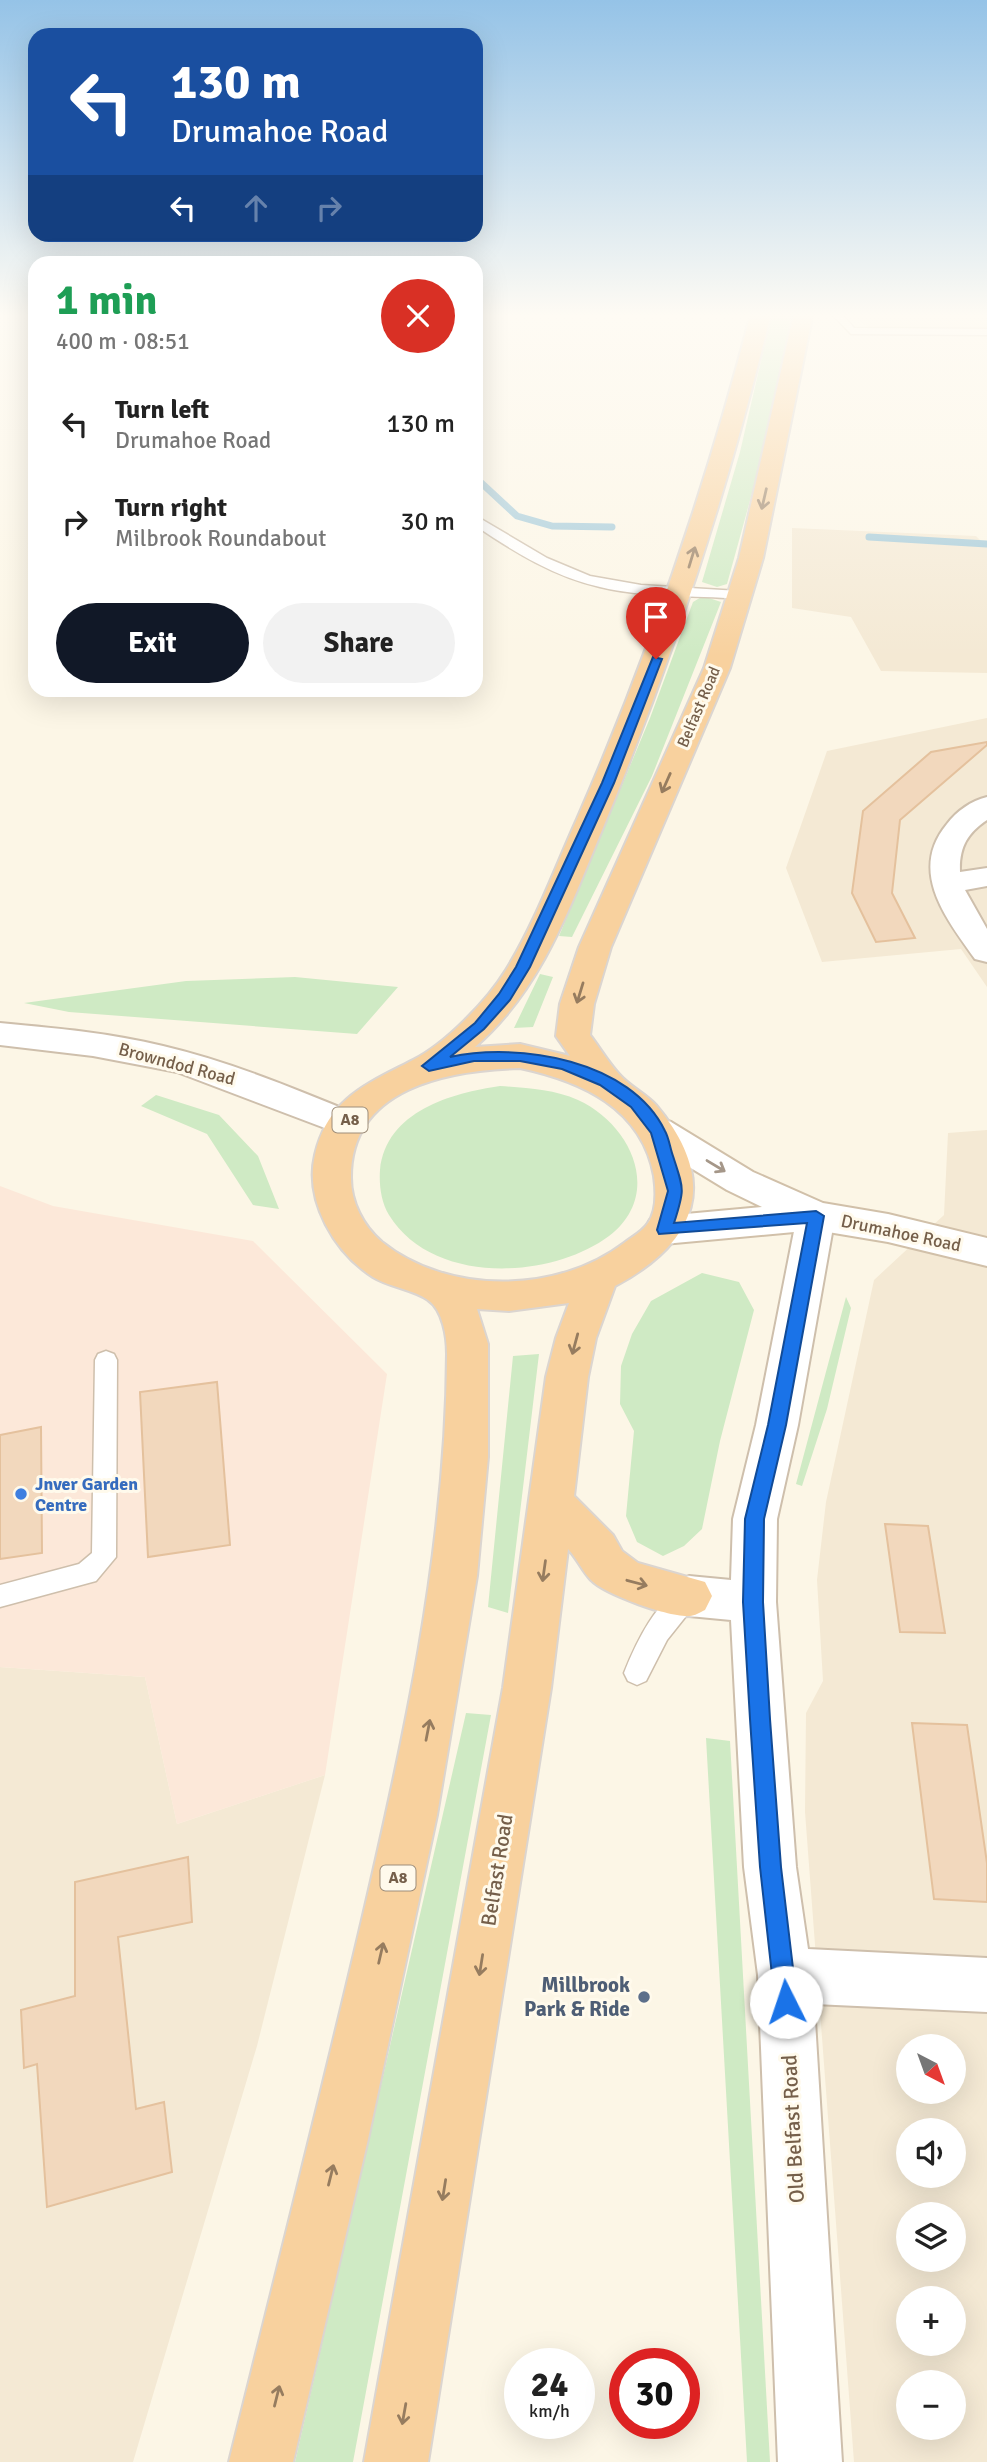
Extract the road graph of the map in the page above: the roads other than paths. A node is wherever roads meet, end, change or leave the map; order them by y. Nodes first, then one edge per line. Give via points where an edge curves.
1 (732, 428) edge
2 (779, 428) edge
3 (483, 524) edge
4 (682, 590) junction
5 (739, 595) junction
6 (987, 806) edge
7 (987, 877) edge
8 (946, 884) junction
9 (987, 952) edge
10 (0, 1034) edge
11 (429, 1066) junction
12 (606, 1082) junction
13 (346, 1124) junction
14 (658, 1131) junction
15 (816, 1216) junction
16 (664, 1230) junction
17 (987, 1252) edge
18 (598, 1280) junction
19 (444, 1290) junction
20 (106, 1360) dead end
21 (553, 1504) junction
22 (0, 1596) edge
23 (689, 1596) junction
24 (753, 1602) junction
25 (637, 1673) dead end
26 (785, 1975) junction
27 (987, 1985) edge
28 (261, 2462) edge
29 (396, 2462) edge
30 (810, 2462) edge

4 -> 1 highway, A8
2 -> 5 highway, Belfast Road / A8
3 - 4 lane via 548,564 585,579
4 - 5 lane
4 - 11 highway, A8 via 608,783 523,967 480,1026
5 -> 12 highway, Belfast Road / A8 via 716,668 594,947 577,1004 573,1036
6 - 8 street via 965,822 948,844 942,864
7 - 8 street
8 - 9 street
10 - 13 street, Browndod Road via 83,1042 186,1063
11 - 12 highway, A8 via 474,1057 520,1056 565,1065
11 - 13 highway, A8 via 367,1100
12 - 14 highway, A8 via 636,1104
13 - 19 highway, A8 via 332,1155 330,1188 348,1231 387,1267
14 -> 15 street, Drumahoe Road via 740,1181
14 - 16 highway, A8 via 676,1191
15 - 16 street, Drumahoe Road
15 - 17 street, Drumahoe Road
15 - 24 street, Old Belfast Road via 755,1519
16 - 18 highway, A8 via 630,1262
18 - 19 highway, A8 via 497,1297
18 -> 21 highway, Belfast Road via 567,1377
28 -> 19 highway, A8 via 412,1815 452,1590 466,1457 468,1344 461,1317
20 - 22 lane via 104,1557 86,1573
21 -> 23 highway via 625,1580
21 -> 29 highway, Belfast Road via 527,1688
23 - 24 street
23 - 25 lane via 662,1622 644,1650
24 - 26 street, Old Belfast Road via 770,1867
26 - 27 street
26 - 30 street, Old Belfast Road

